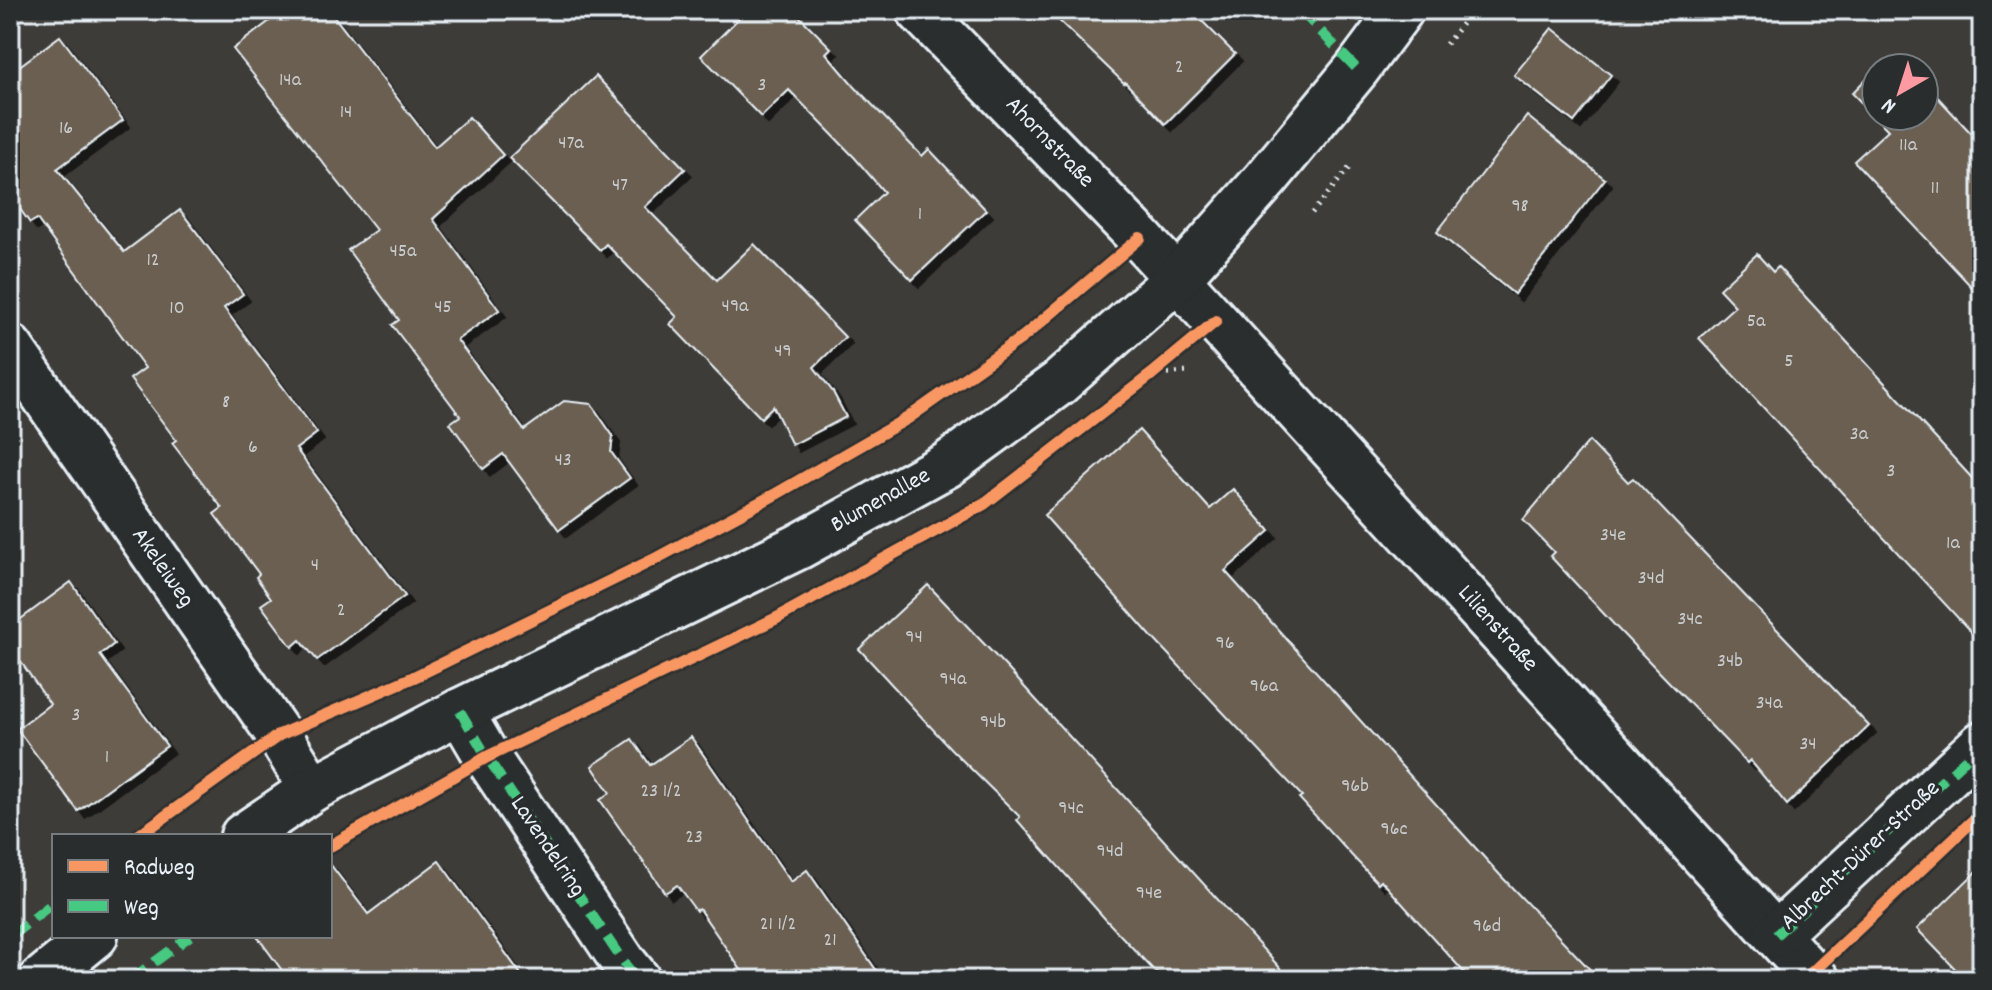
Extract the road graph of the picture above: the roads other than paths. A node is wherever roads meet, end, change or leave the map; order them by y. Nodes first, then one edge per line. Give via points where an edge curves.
1 (919, 10) edge
2 (1401, 10) edge
3 (1178, 278) junction
4 (10, 347) edge
5 (460, 711) junction
6 (1982, 744) edge
7 (312, 789) junction
8 (246, 834) edge
9 (1776, 935) junction
10 (93, 938) edge
11 (41, 980) edge
12 (638, 980) edge
13 (1817, 980) edge

1 - 3 street, Ahornstraße
2 - 3 street, Blumenallee via 1276,167
3 - 5 street, Blumenallee via 1059,383 947,465 798,547
3 - 9 street, Lilienstraße
4 - 7 street, Akeleiweg
5 - 7 street, Blumenallee
5 - 12 street, Lavendelring
6 - 9 street, Albrecht-Dürer-Straße
7 - 8 street, Blumenallee
9 - 13 street, Lilienstraße
10 - 11 street

